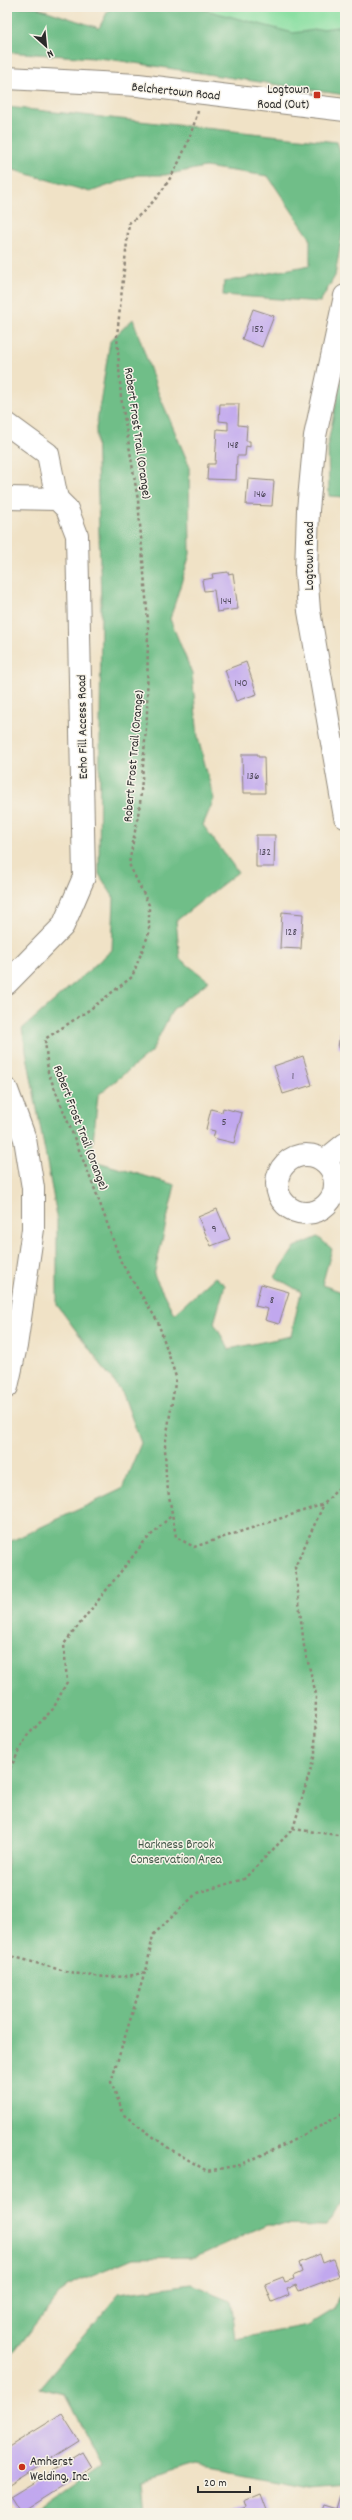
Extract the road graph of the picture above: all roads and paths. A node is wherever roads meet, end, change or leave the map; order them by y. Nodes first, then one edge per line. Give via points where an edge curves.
1 (7, 78) edge
2 (202, 93) junction
3 (345, 110) edge
4 (345, 296) edge
5 (7, 424) edge
6 (7, 498) edge
7 (57, 499) junction
8 (345, 816) edge
9 (7, 983) edge
10 (7, 1090) edge
11 (345, 1144) edge
12 (324, 1161) dead end
13 (7, 1387) edge
14 (345, 1481) edge
15 (324, 1504) junction
16 (172, 1515) junction
17 (7, 1774) edge
18 (293, 1829) junction
19 (345, 1836) edge
20 (7, 1955) edge
21 (146, 1972) junction
22 (345, 2113) edge

1 - 2 main road, Belchertown Road via 138,85
2 - 3 main road, Belchertown Road
2 - 16 path, Robert Frost Trail (Orange) via 190,140 168,181 145,212 129,223 117,336 121,397 138,500 148,622 147,715 140,804 130,864 149,905 149,933 132,977 45,1039 48,1072 121,1262 158,1322 176,1377 165,1446 166,1478
4 - 8 main road, Logtown Road via 315,436 308,510 306,571 309,611
5 - 7 main road via 48,454
6 - 7 main road
7 - 9 main road, Echo Fill Access Road via 66,509 77,535 84,877 63,926
10 - 13 main road via 25,1139 34,1188 33,1229 16,1346
11 - 12 main road
14 - 15 path, Robert Frost Trail (Orange)
15 - 16 path, Robert Frost Trail (Orange) via 194,1547 176,1537
15 - 18 path via 295,1567 304,1646 316,1694 315,1754
16 - 17 path via 144,1542 64,1644 67,1682 53,1709 27,1736
18 - 19 path
18 - 21 path via 244,1879 197,1893 153,1935
20 - 21 path via 82,1976 128,1977
21 - 22 path via 111,2082 124,2115 166,2147 207,2171 240,2165

